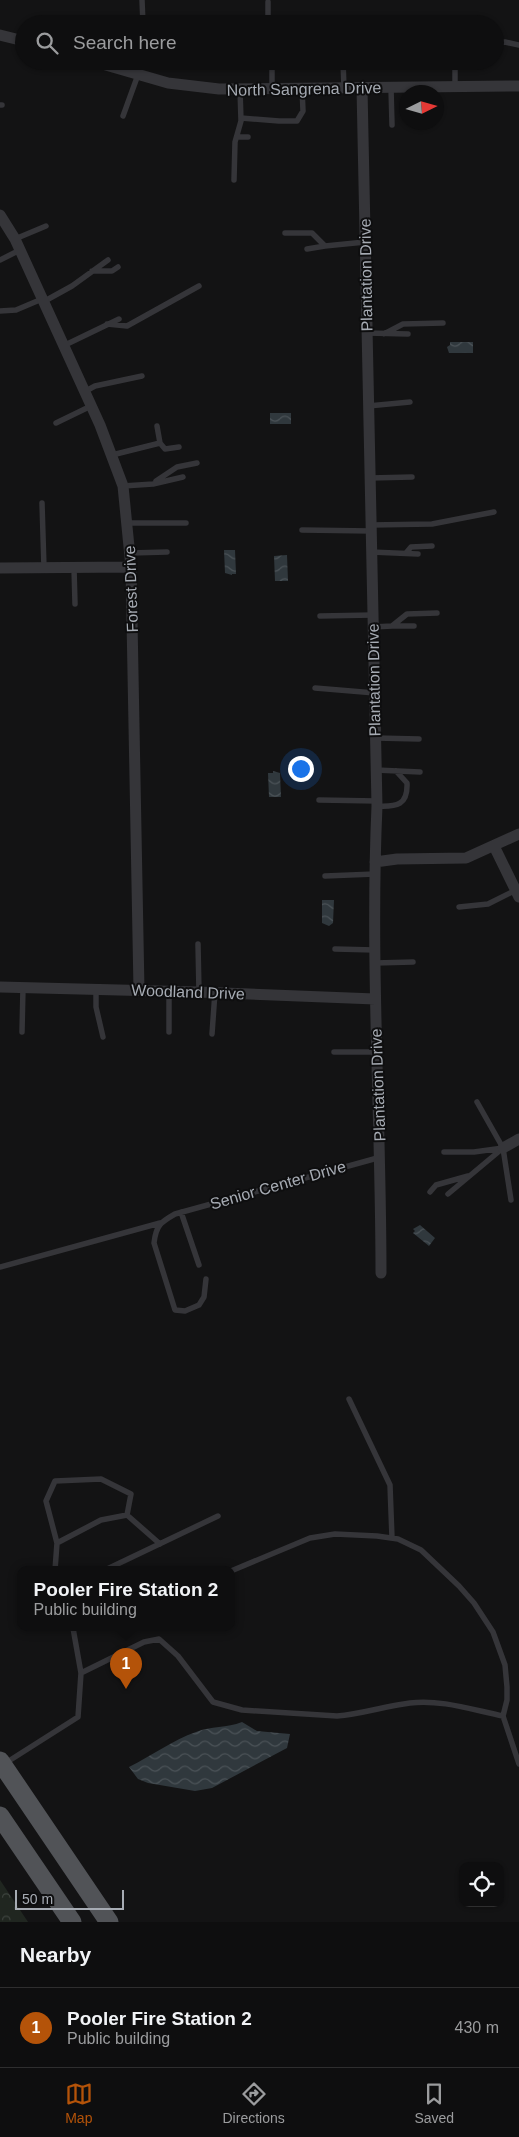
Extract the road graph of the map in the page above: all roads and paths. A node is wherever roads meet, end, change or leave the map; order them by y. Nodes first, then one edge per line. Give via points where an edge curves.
1 (142, 0) edge
2 (268, 2) dead end
3 (143, 15) edge
4 (268, 15) edge
5 (0, 34) edge
6 (15, 38) edge
7 (504, 42) edge
8 (519, 46) edge
9 (125, 70) edge
10 (140, 70) edge
11 (272, 70) edge
12 (343, 70) edge
13 (455, 70) edge
14 (139, 74) junction
15 (519, 86) edge
16 (455, 87) junction
17 (302, 88) junction
18 (344, 88) junction
19 (362, 88) junction
20 (391, 88) junction
21 (240, 89) junction
22 (272, 89) junction
23 (123, 116) dead end
24 (241, 118) junction
25 (392, 125) dead end
26 (236, 137) junction
27 (248, 137) dead end
28 (234, 180) dead end
29 (0, 215) edge
30 (46, 226) dead end
31 (286, 233) dead end
32 (14, 239) junction
33 (365, 242) junction
34 (325, 246) junction
35 (307, 249) dead end
36 (20, 250) junction
37 (0, 260) edge
38 (108, 260) dead end
39 (118, 268) dead end
40 (92, 271) junction
41 (199, 286) dead end
42 (43, 301) junction
43 (0, 311) edge
44 (119, 319) dead end
45 (443, 323) dead end
46 (107, 324) junction
47 (367, 333) junction
48 (384, 334) junction
49 (408, 334) dead end
50 (63, 346) junction
51 (142, 376) dead end
52 (84, 392) junction
53 (410, 402) dead end
54 (91, 406) junction
55 (368, 406) junction
56 (56, 423) dead end
57 (157, 426) dead end
58 (160, 443) junction
59 (179, 447) dead end
60 (112, 455) junction
61 (197, 463) dead end
62 (183, 477) dead end
63 (412, 477) dead end
64 (370, 478) junction
65 (153, 484) junction
66 (123, 486) junction
67 (42, 503) dead end
68 (494, 512) dead end
69 (186, 523) dead end
70 (128, 524) junction
71 (371, 528) junction
72 (302, 530) dead end
73 (432, 546) dead end
74 (167, 552) dead end
75 (372, 552) junction
76 (130, 553) junction
77 (406, 553) junction
78 (418, 554) dead end
79 (131, 567) junction
80 (0, 568) edge
81 (44, 568) junction
82 (74, 568) junction
83 (75, 604) dead end
84 (437, 613) dead end
85 (320, 616) dead end
86 (373, 621) junction
87 (392, 626) junction
88 (414, 626) dead end
89 (315, 688) dead end
90 (374, 693) junction
91 (376, 738) junction
92 (419, 739) dead end
93 (376, 770) junction
94 (396, 771) junction
95 (420, 772) dead end
96 (319, 800) dead end
97 (377, 804) junction
98 (519, 834) edge
99 (494, 846) junction
100 (375, 868) junction
101 (324, 876) dead end
102 (517, 894) edge
103 (459, 907) dead end
104 (198, 944) dead end
105 (336, 949) dead end
106 (375, 950) junction
107 (413, 962) dead end
108 (375, 963) junction
109 (0, 987) edge
110 (23, 988) junction
111 (96, 989) junction
112 (139, 990) junction
113 (169, 991) junction
114 (198, 992) junction
115 (215, 992) junction
116 (375, 999) junction
117 (22, 1032) dead end
118 (169, 1032) dead end
119 (212, 1034) dead end
120 (103, 1037) dead end
121 (334, 1052) dead end
122 (377, 1052) junction
123 (478, 1102) dead end
124 (519, 1139) edge
125 (503, 1148) junction
126 (444, 1152) dead end
127 (381, 1157) junction
128 (470, 1175) junction
129 (430, 1192) dead end
130 (448, 1194) dead end
131 (511, 1200) dead end
132 (178, 1213) junction
133 (160, 1223) junction
134 (199, 1265) dead end
135 (0, 1267) edge
136 (381, 1273) dead end
137 (206, 1279) dead end
138 (349, 1399) dead end
139 (127, 1515) junction
140 (218, 1516) dead end
141 (392, 1538) junction
142 (57, 1543) junction
143 (160, 1544) junction
144 (56, 1566) edge
145 (113, 1566) edge
146 (235, 1569) edge
147 (74, 1631) edge
148 (81, 1673) junction
149 (503, 1716) junction
150 (1, 1764) edge
151 (519, 1764) edge
152 (0, 1816) edge
153 (72, 1922) edge
154 (109, 1922) edge

1 - 3 lane
2 - 4 lane
5 - 6 street
7 - 8 lane
9 - 14 street, North Sangrena Drive
10 - 14 lane
11 - 22 lane
12 - 18 lane
13 - 16 lane
14 - 21 street, North Sangrena Drive via 193,87
14 - 23 lane
15 - 16 street, North Sangrena Drive
16 - 20 street, North Sangrena Drive
17 - 18 street, North Sangrena Drive
17 - 22 street, North Sangrena Drive
17 - 24 lane via 303,111 297,120
18 - 19 street, North Sangrena Drive
19 - 20 street, North Sangrena Drive
19 - 33 street, Plantation Drive
20 - 25 lane
21 - 22 street, North Sangrena Drive
21 - 24 lane
24 - 26 lane
26 - 27 lane
26 - 28 lane
29 - 32 street, Forest Drive
30 - 32 lane
31 - 34 lane via 312,233
32 - 36 street, Forest Drive
33 - 34 lane
33 - 47 street, Plantation Drive
34 - 35 lane
36 - 37 lane
36 - 42 street, Forest Drive
38 - 40 lane
39 - 40 lane
40 - 42 lane
41 - 46 lane via 127,326
42 - 43 lane via 16,310
42 - 50 street, Forest Drive
44 - 46 lane
45 - 48 lane via 403,324
46 - 50 lane
47 - 48 lane
47 - 55 street, Plantation Drive
48 - 49 lane
50 - 52 street, Forest Drive
51 - 52 lane via 95,386
52 - 54 street, Forest Drive
53 - 55 lane
54 - 56 lane
54 - 60 street, Forest Drive
55 - 64 street, Plantation Drive
57 - 58 lane
58 - 59 lane via 165,449
58 - 60 lane
60 - 66 street, Forest Drive
61 - 65 lane via 177,467
62 - 65 lane
63 - 64 lane
64 - 71 street, Plantation Drive
65 - 66 lane
66 - 70 street, Forest Drive
67 - 81 lane
68 - 71 lane via 432,524
69 - 70 lane
70 - 76 street, Forest Drive
71 - 72 lane
71 - 75 street, Plantation Drive
73 - 77 lane via 411,547
74 - 76 lane
75 - 77 lane
75 - 86 street, Plantation Drive
76 - 79 street, Forest Drive
77 - 78 lane
79 - 82 street
79 - 112 street, Forest Drive
80 - 81 street
81 - 82 street
82 - 83 lane
84 - 87 lane via 407,614
85 - 86 lane
86 - 87 lane
86 - 90 street, Plantation Drive
87 - 88 lane
89 - 90 lane
90 - 91 street, Plantation Drive
91 - 92 lane
91 - 93 street, Plantation Drive
93 - 94 lane
93 - 97 street, Plantation Drive
94 - 95 lane
94 - 97 lane via 408,783 404,801 397,805
96 - 97 lane
97 - 100 street, Plantation Drive
98 - 99 street
99 - 100 street via 466,858 397,859
99 - 102 street
100 - 101 lane
100 - 106 street, Plantation Drive
102 - 103 lane via 488,904
104 - 114 lane
105 - 106 lane
106 - 108 street, Plantation Drive
107 - 108 lane
108 - 116 street, Plantation Drive
109 - 110 street, Woodland Drive
110 - 111 street, Woodland Drive
110 - 117 lane
111 - 112 street, Woodland Drive
111 - 120 lane via 96,1007
112 - 113 street, Woodland Drive
113 - 114 street, Woodland Drive
113 - 118 lane
114 - 115 street, Woodland Drive
115 - 116 street, Woodland Drive
115 - 119 lane
116 - 122 street, Plantation Drive
121 - 122 lane
122 - 127 street, Plantation Drive
123 - 125 lane
124 - 125 street
125 - 126 lane
125 - 128 lane
125 - 131 lane
127 - 132 lane, Senior Center Drive
127 - 136 street, Plantation Drive
128 - 129 lane via 436,1185
128 - 130 lane
132 - 133 lane, Senior Center Drive
132 - 134 lane
133 - 135 lane, Senior Center Drive
133 - 137 lane via 154,1243 175,1310 185,1311 199,1306
138 - 141 lane via 390,1485
139 - 142 lane via 101,1520
139 - 142 lane via 131,1494 101,1480 55,1481 46,1502
139 - 143 lane
140 - 143 lane
141 - 146 lane via 335,1534 310,1538
141 - 149 lane via 421,1550 436,1563 474,1603 493,1632 508,1686
142 - 144 lane
143 - 145 lane
147 - 148 lane
148 - 149 lane via 144,1642 159,1640 178,1656 213,1702 242,1710 337,1716 431,1702
148 - 150 lane via 78,1717
149 - 151 lane
150 - 154 main road
152 - 153 main road

